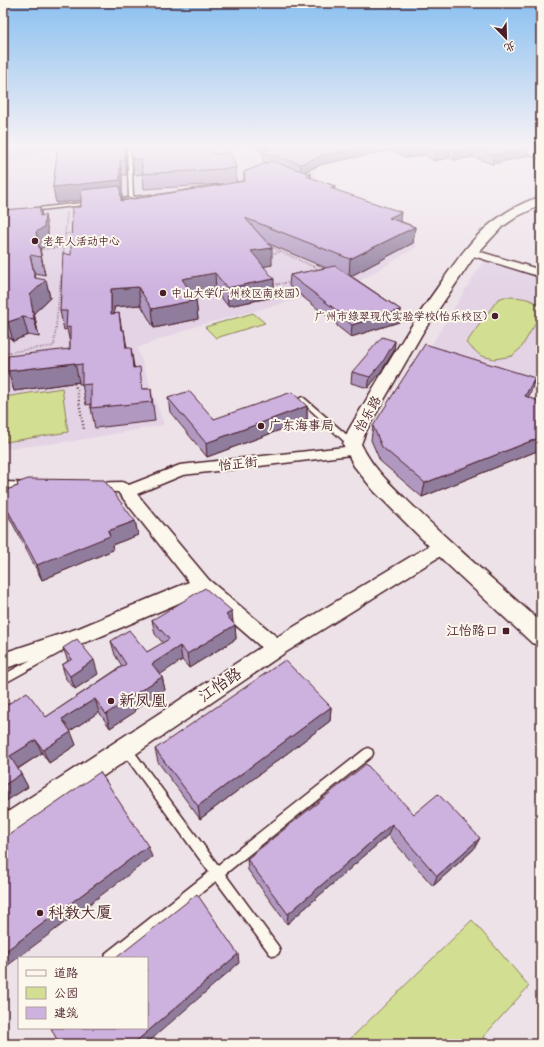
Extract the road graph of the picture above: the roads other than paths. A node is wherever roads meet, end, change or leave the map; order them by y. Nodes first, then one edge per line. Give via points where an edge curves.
1 (131, 195) edge
2 (154, 196) edge
3 (131, 198) junction
4 (107, 201) edge
5 (541, 201) edge
6 (100, 202) edge
7 (25, 210) edge
8 (471, 252) junction
9 (541, 274) edge
10 (302, 399) edge
11 (353, 448) junction
12 (3, 487) edge
13 (51, 487) edge
14 (74, 487) edge
15 (126, 492) junction
16 (441, 547) junction
17 (202, 585) junction
18 (85, 634) junction
19 (541, 636) edge
20 (276, 648) junction
21 (3, 661) edge
22 (3, 680) edge
23 (125, 748) junction
24 (368, 753) dead end
25 (3, 829) edge
26 (217, 874) junction
27 (274, 950) dead end
28 (112, 957) edge

1 - 3 lane
2 - 3 lane
3 - 4 lane
5 - 8 street, 怡乐路 via 499,223
6 - 7 lane
8 - 9 street
8 - 11 street, 怡乐路 via 434,302 357,431
10 - 11 lane
11 - 15 street, 怡正街 via 180,470
11 - 16 street, 怡乐路 via 385,490
12 - 13 street
14 - 15 street via 122,487
15 - 17 street
16 - 19 street, 怡乐路
16 - 20 street, 江怡路
17 - 18 street
17 - 20 street
18 - 21 street
18 - 22 lane
20 - 23 street, 江怡路
23 - 25 street, 江怡路
23 - 26 lane
24 - 26 lane
26 - 27 lane
26 - 28 lane

